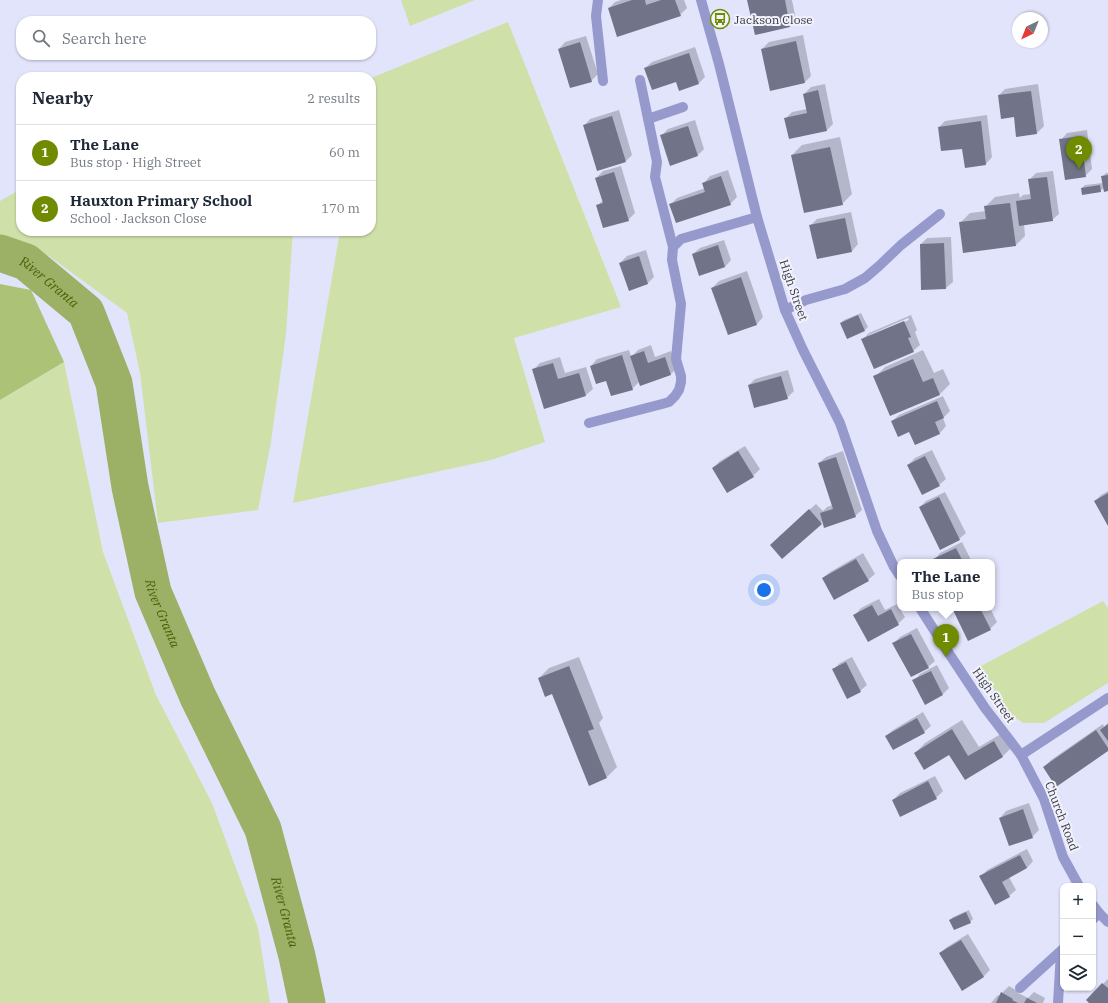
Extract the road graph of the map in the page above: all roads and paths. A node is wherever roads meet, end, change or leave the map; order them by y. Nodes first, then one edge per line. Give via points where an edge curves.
1 (598, 0) edge
2 (701, 0) edge
3 (640, 80) dead end
4 (603, 81) dead end
5 (683, 107) dead end
6 (648, 119) junction
7 (940, 214) dead end
8 (757, 217) junction
9 (673, 247) junction
10 (785, 310) junction
11 (589, 422) dead end
12 (897, 572) edge
13 (922, 611) edge
14 (1108, 698) edge
15 (1021, 755) junction
16 (1078, 883) edge
17 (1096, 913) edge
18 (1108, 922) edge
19 (1060, 953) edge
20 (1062, 955) edge
21 (1020, 988) dead end
22 (1058, 1003) edge

1 - 4 street via 596,16
2 - 8 street, High Street
3 - 6 street
5 - 6 street
6 - 9 street via 658,162 655,177
7 - 10 street via 901,244 865,278 845,290 806,300
8 - 9 street via 681,239
8 - 10 street, High Street
9 - 11 street via 672,260 681,304 676,359 681,376 679,390 669,402
10 - 12 street, High Street via 840,424 877,531
13 - 15 street, High Street via 985,708
14 - 15 street
15 - 16 street, Church Road via 1044,799 1063,858
17 - 18 street
19 - 21 street
20 - 22 street

